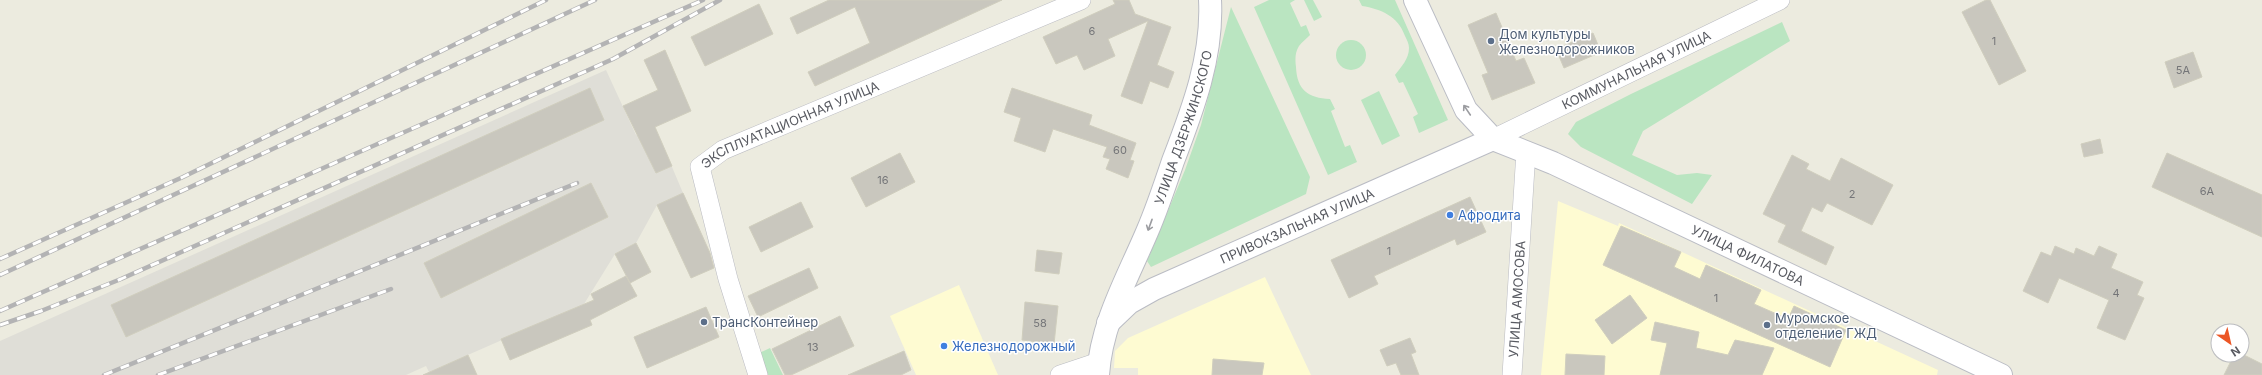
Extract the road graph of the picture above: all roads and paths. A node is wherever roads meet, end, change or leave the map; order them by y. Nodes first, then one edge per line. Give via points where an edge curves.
1 (1081, 0) edge
2 (1210, 0) edge
3 (1415, 0) edge
4 (1780, 0) edge
5 (1493, 139) junction
6 (1526, 151) junction
7 (1139, 251) junction
8 (1154, 289) junction
9 (1108, 323) junction
10 (1099, 368) edge
11 (758, 375) edge
12 (1060, 375) edge
13 (1512, 375) edge
14 (2001, 375) edge

1 - 11 street, ЭКСПЛУАТАЦИОННАЯ УЛИЦА via 723,150 700,167 728,279
2 -> 7 street, УЛИЦА ДЗЕРЖИНСКОГО via 1212,25 1197,96
5 -> 3 street via 1466,110
4 - 5 street, КОММУНАЛЬНАЯ УЛИЦА
5 - 6 street, УЛИЦА ФИЛАТОВА
5 - 8 street, ПРИВОКЗАЛЬНАЯ УЛИЦА
6 - 13 street, УЛИЦА АМОСОВА
6 - 14 street, УЛИЦА ФИЛАТОВА
7 - 8 street via 1143,274
7 - 9 street, УЛИЦА ДЗЕРЖИНСКОГО
8 - 9 street, ПРИВОКЗАЛЬНАЯ УЛИЦА via 1129,303
9 - 10 street, УЛИЦА ДЗЕРЖИНСКОГО
10 - 12 street

